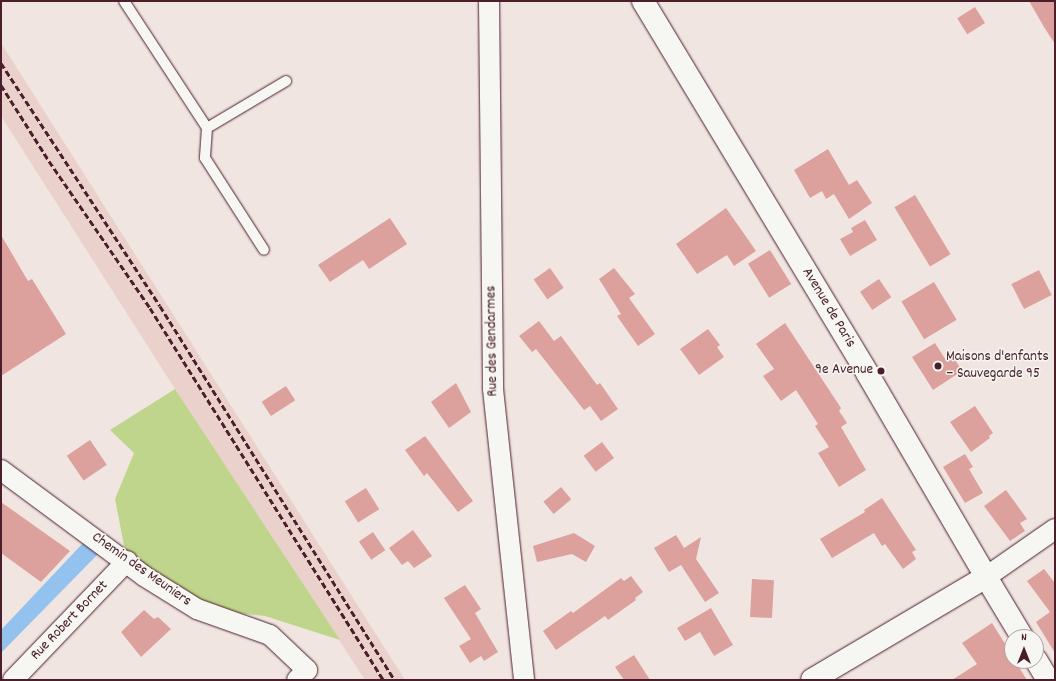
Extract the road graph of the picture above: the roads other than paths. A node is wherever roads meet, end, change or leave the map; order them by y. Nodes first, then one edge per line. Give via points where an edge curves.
1 (124, 1) edge
2 (489, 1) edge
3 (643, 1) edge
4 (286, 82) dead end
5 (207, 128) junction
6 (264, 250) dead end
7 (1, 470) edge
8 (1055, 529) edge
9 (127, 562) junction
10 (986, 577) junction
11 (1017, 629) edge
12 (1041, 669) edge
13 (302, 675) edge
14 (13, 680) edge
15 (524, 680) edge
16 (812, 680) edge
17 (1048, 680) edge

1 - 5 lane
2 - 15 street, Rue des Gendarmes via 493,389
3 - 10 main road, Avenue de Paris via 867,373
4 - 5 lane
5 - 6 lane via 205,158
7 - 9 street, Chemin des Meuniers
8 - 10 street
9 - 13 street, Chemin des Meuniers via 144,576 197,609 270,635
9 - 14 street, Rue Robert Bornet
10 - 11 main road, Avenue de Paris
10 - 16 main road
12 - 17 main road

